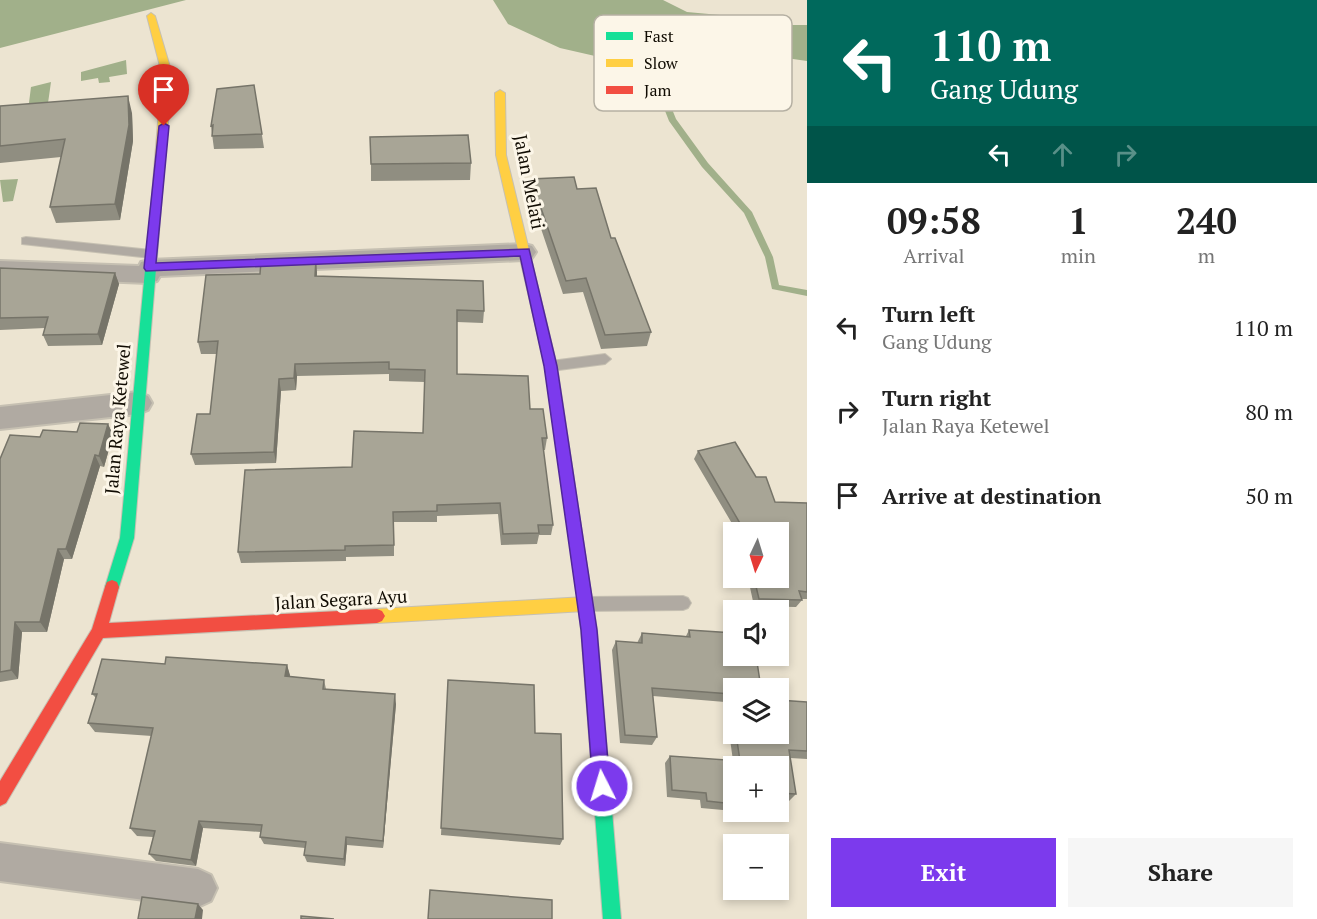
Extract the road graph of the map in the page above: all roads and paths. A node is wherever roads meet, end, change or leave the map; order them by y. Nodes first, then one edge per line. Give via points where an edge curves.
1 (151, 16) dead end
2 (501, 93) dead end
3 (26, 241) dead end
4 (525, 252) junction
5 (149, 266) junction
6 (0, 270) edge
7 (605, 359) dead end
8 (551, 366) junction
9 (138, 403) junction
10 (0, 418) edge
11 (683, 603) dead end
12 (585, 604) junction
13 (99, 631) junction
14 (9, 763) edge
15 (0, 797) edge
16 (0, 862) edge
17 (198, 888) dead end
18 (612, 919) edge

1 - 5 street, Jalan Raya Ketewel via 167,74
2 - 4 street, Jalan Melati via 501,155
3 - 5 lane
4 - 5 street
4 - 8 street, Jalan Melati
5 - 6 street
5 - 9 street, Jalan Raya Ketewel
7 - 8 lane
8 - 12 street, Jalan Melati
9 - 10 street
9 - 13 street, Jalan Raya Ketewel via 127,538
11 - 12 lane
12 - 13 street, Jalan Segara Ayu
12 - 18 street, Jalan Melati
13 - 14 street, Jalan Raya Ketewel
14 - 15 street, Jalan Raya Ketewel
16 - 17 street

